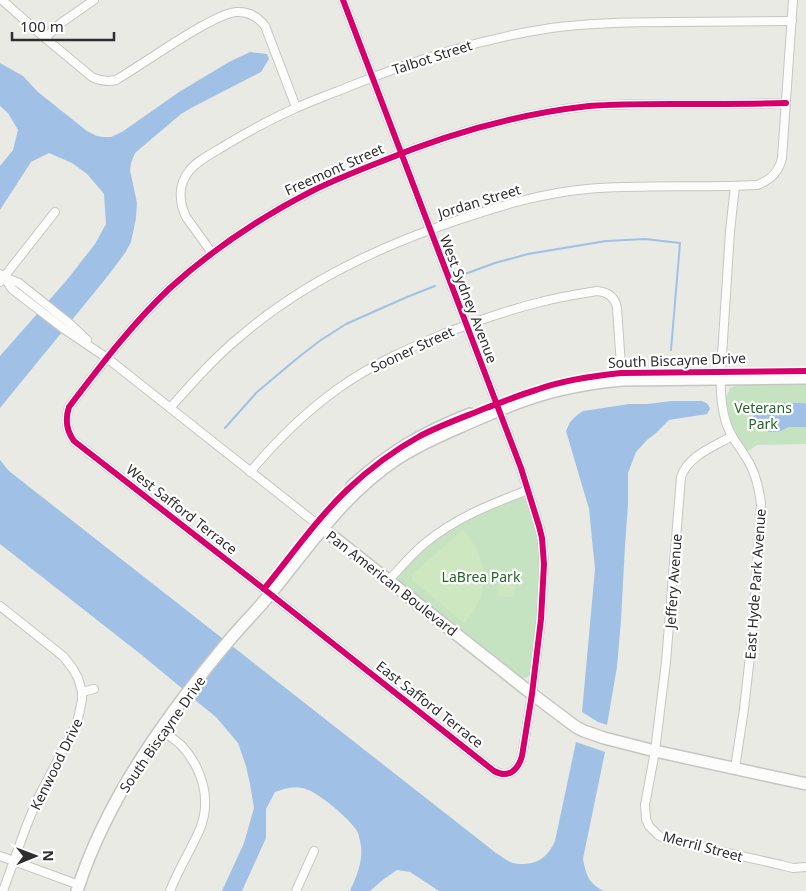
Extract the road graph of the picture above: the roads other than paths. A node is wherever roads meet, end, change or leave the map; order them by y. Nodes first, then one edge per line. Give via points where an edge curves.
1 (2, 0) edge
2 (94, 0) edge
3 (343, 0) edge
4 (793, 0) edge
5 (792, 21) junction
6 (45, 38) junction
7 (372, 77) junction
8 (786, 103) junction
9 (296, 107) junction
10 (401, 153) junction
11 (735, 186) junction
12 (55, 212) dead end
13 (429, 230) junction
14 (212, 253) junction
15 (1, 277) edge
16 (466, 325) junction
17 (67, 326) junction
18 (106, 358) junction
19 (806, 371) edge
20 (721, 375) junction
21 (621, 376) junction
22 (806, 378) edge
23 (497, 407) junction
24 (170, 408) junction
25 (732, 436) junction
26 (78, 444) joint
27 (250, 472) junction
28 (528, 490) junction
29 (319, 526) junction
30 (389, 580) junction
31 (267, 592) junction
32 (0, 606) edge
33 (94, 689) dead end
34 (82, 692) junction
35 (532, 694) junction
36 (161, 730) junction
37 (655, 751) junction
38 (735, 768) junction
39 (806, 784) edge
40 (314, 851) dead end
41 (0, 856) edge
42 (13, 861) junction
43 (806, 867) edge
44 (78, 888) edge
45 (3, 891) edge
46 (170, 891) edge
47 (296, 891) edge

1 - 6 street
2 - 6 street
3 - 7 street, West Sydney Avenue
4 - 5 street
5 - 7 street, Talbot Street via 622,22 552,28 470,44
5 - 8 street
6 - 9 street via 92,77 111,81 215,20 232,13 247,13 256,16 265,26
7 - 9 street, Talbot Street
7 - 10 street, West Sydney Avenue
8 - 10 street, Freemont Street via 616,104 575,108 501,121
8 - 11 street, Jordan Street via 782,158 775,173 770,179 757,184
9 - 14 street, Talbot Street via 246,133 198,163 186,175 180,193 183,212
10 - 13 street, West Sydney Avenue
10 - 14 street, Freemont Street via 300,197
11 - 13 street, Jordan Street via 562,192 505,205
11 - 20 street, East Hyde Park Avenue
12 - 15 street
13 - 16 street, West Sydney Avenue
13 - 24 street, Jordan Street via 354,262 278,307 225,350
14 - 18 street, Freemont Street via 156,302
15 - 17 street, Pan American Boulevard via 30,303
15 - 17 street via 19,283
16 - 21 street, Sooner Street via 540,302 605,292 614,299 617,308
16 - 23 street, West Sydney Avenue
16 - 27 street, Sooner Street via 390,357 339,388 285,433
17 - 18 street, Pan American Boulevard
18 - 24 street, Pan American Boulevard
18 - 26 street, Freemont Street via 67,413 69,432
19 - 20 street, South Biscayne Drive
20 - 21 street, South Biscayne Drive
20 - 22 street, South Biscayne Drive
20 - 25 street, East Hyde Park Avenue via 722,404
21 - 23 street, South Biscayne Drive
23 - 28 street, West Sydney Avenue
23 - 29 street, South Biscayne Drive via 397,459
24 - 27 street, Pan American Boulevard
25 - 37 street, Jeffery Avenue via 695,457 681,477 668,643
25 - 38 street, East Hyde Park Avenue via 754,473 761,504 752,629
26 - 31 street, West Safford Terrace
27 - 29 street, Pan American Boulevard
28 - 30 street via 473,512 441,531 417,550
28 - 35 street, West Sydney Avenue via 542,538 544,564
29 - 30 street, Pan American Boulevard
29 - 31 street, South Biscayne Drive
30 - 35 street, Pan American Boulevard
31 - 35 street, East Safford Terrace via 498,773 511,773 520,762
31 - 36 street, South Biscayne Drive
32 - 34 street, Kenwood Drive via 64,657 78,678
33 - 34 street
34 - 42 street, Kenwood Drive via 78,723 38,798
35 - 37 street, Pan American Boulevard via 584,731
36 - 44 street, South Biscayne Drive via 114,805
36 - 46 street via 180,744 192,759 201,776 205,797 200,828
37 - 38 street, Pan American Boulevard
37 - 43 street, Merril Street via 645,812 649,826 658,835 793,868
38 - 39 street, Pan American Boulevard
40 - 47 street
41 - 42 street
42 - 44 street
42 - 45 street, Kenwood Drive

